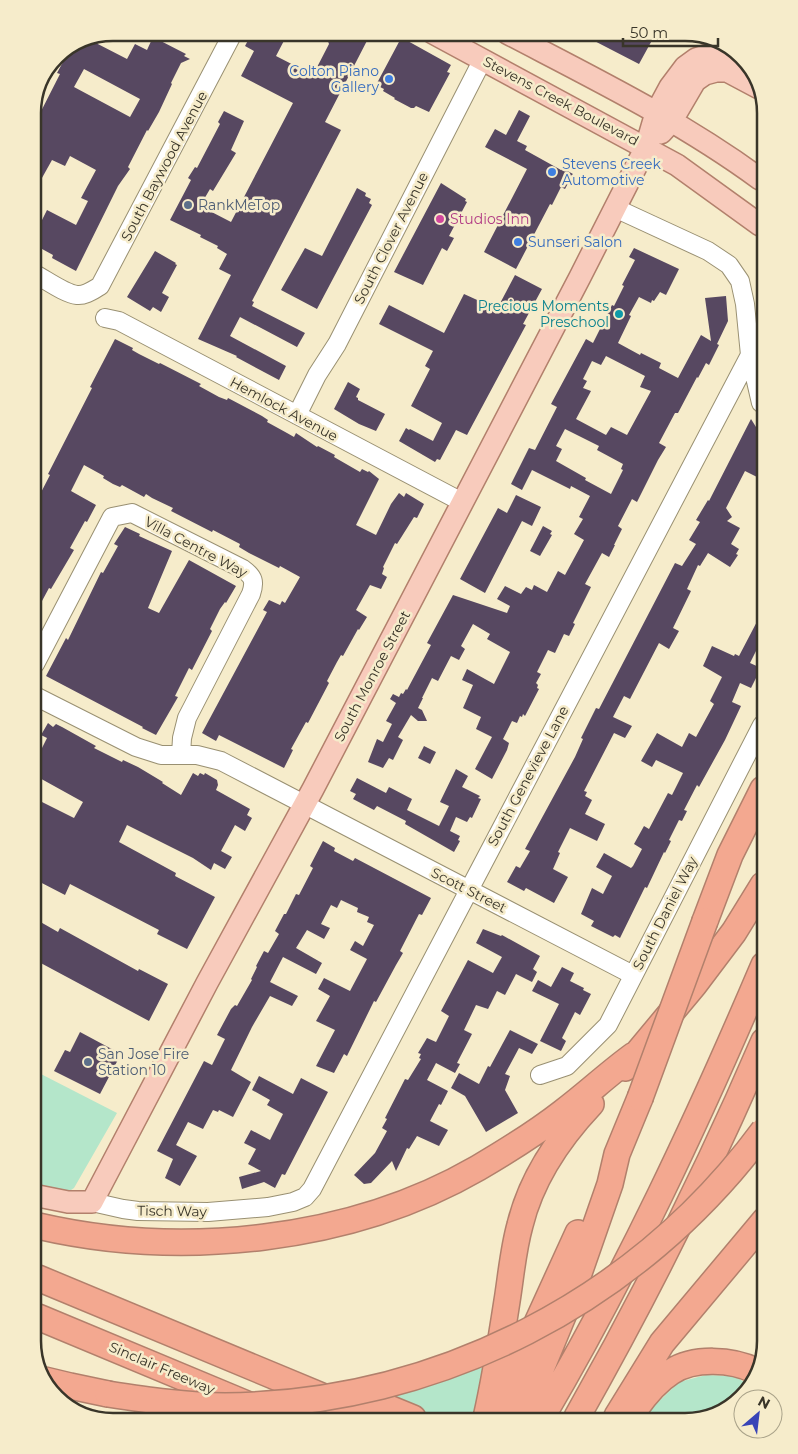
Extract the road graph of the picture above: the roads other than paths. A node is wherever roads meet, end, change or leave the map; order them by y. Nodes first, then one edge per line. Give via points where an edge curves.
1 (228, 41) edge
2 (448, 41) edge
3 (522, 41) edge
4 (726, 54) edge
5 (483, 59) junction
6 (750, 83) edge
7 (663, 118) junction
8 (646, 147) junction
9 (757, 176) edge
10 (615, 208) junction
11 (757, 223) edge
12 (41, 277) edge
13 (105, 318) dead end
14 (750, 355) junction
15 (757, 386) edge
16 (297, 415) junction
17 (462, 502) junction
18 (41, 653) edge
19 (41, 700) edge
20 (757, 735) edge
21 (181, 755) junction
22 (757, 801) edge
23 (305, 804) junction
24 (469, 890) junction
25 (757, 895) edge
26 (633, 975) junction
27 (757, 981) edge
28 (634, 1055) junction
29 (757, 1056) edge
30 (540, 1075) dead end
31 (757, 1139) edge
32 (617, 1154) junction
33 (41, 1197) edge
34 (306, 1197) joint
35 (92, 1202) junction
36 (41, 1227) edge
37 (757, 1230) edge
38 (41, 1279) edge
39 (41, 1318) edge
40 (751, 1369) edge
41 (54, 1382) edge
42 (350, 1407) junction
43 (268, 1413) edge
44 (363, 1413) edge
45 (400, 1413) edge
46 (489, 1413) edge
47 (491, 1413) edge
48 (518, 1413) edge
49 (544, 1413) edge
50 (579, 1413) edge
51 (619, 1413) edge
52 (632, 1413) edge

1 - 12 street, South Baywood Avenue via 100,286 77,295
2 - 5 main road, Stevens Creek Boulevard
3 - 7 main road
4 - 7 main road via 696,59 678,76 670,87
5 - 8 main road, Stevens Creek Boulevard
5 - 16 street, South Clover Avenue via 337,344
6 - 7 main road via 728,71 705,74
7 - 8 main road, South Monroe Street
7 - 9 main road
8 - 10 main road, South Monroe Street
8 - 11 main road, Stevens Creek Boulevard via 677,165
10 - 14 street via 708,251 729,265 740,281 746,304
10 - 17 main road, South Monroe Street
13 - 16 street, Hemlock Avenue via 119,321
14 - 15 street
14 - 24 street, South Genevieve Lane
16 - 17 street, Hemlock Avenue
17 - 23 main road, South Monroe Street
18 - 21 street, Villa Centre Way via 112,517 132,513 244,569 254,580 251,594 187,718
19 - 21 street via 136,747 161,755
20 - 26 street, South Daniel Way
21 - 23 street via 221,761
22 - 32 highway, bridge via 730,855
23 - 24 street, Scott Street
23 - 35 main road, South Monroe Street
24 - 26 street, Scott Street
24 - 34 street, South Genevieve Lane
25 - 28 highway via 694,985
26 - 30 street, South Daniel Way via 608,1025 567,1066
27 - 49 highway via 646,1224
28 - 36 highway via 563,1113 479,1167 425,1194 334,1224 228,1241 114,1238
28 - 46 highway via 567,1132 528,1201 514,1250
29 - 50 highway via 665,1252
31 - 41 highway, bridge via 718,1187 644,1255 559,1314 465,1360 368,1390 300,1401 223,1406 108,1394
32 - 47 highway via 600,1182 522,1358
32 - 48 highway via 610,1184 570,1299
33 - 35 main road, Tisch Way via 68,1202
34 - 35 street, Tisch Way via 268,1207 208,1212 138,1211
37 - 51 highway via 662,1343
38 - 42 highway
39 - 43 highway, Sinclair Freeway
40 - 52 highway via 721,1362 688,1365 659,1381
42 - 44 highway
42 - 45 highway via 374,1402

